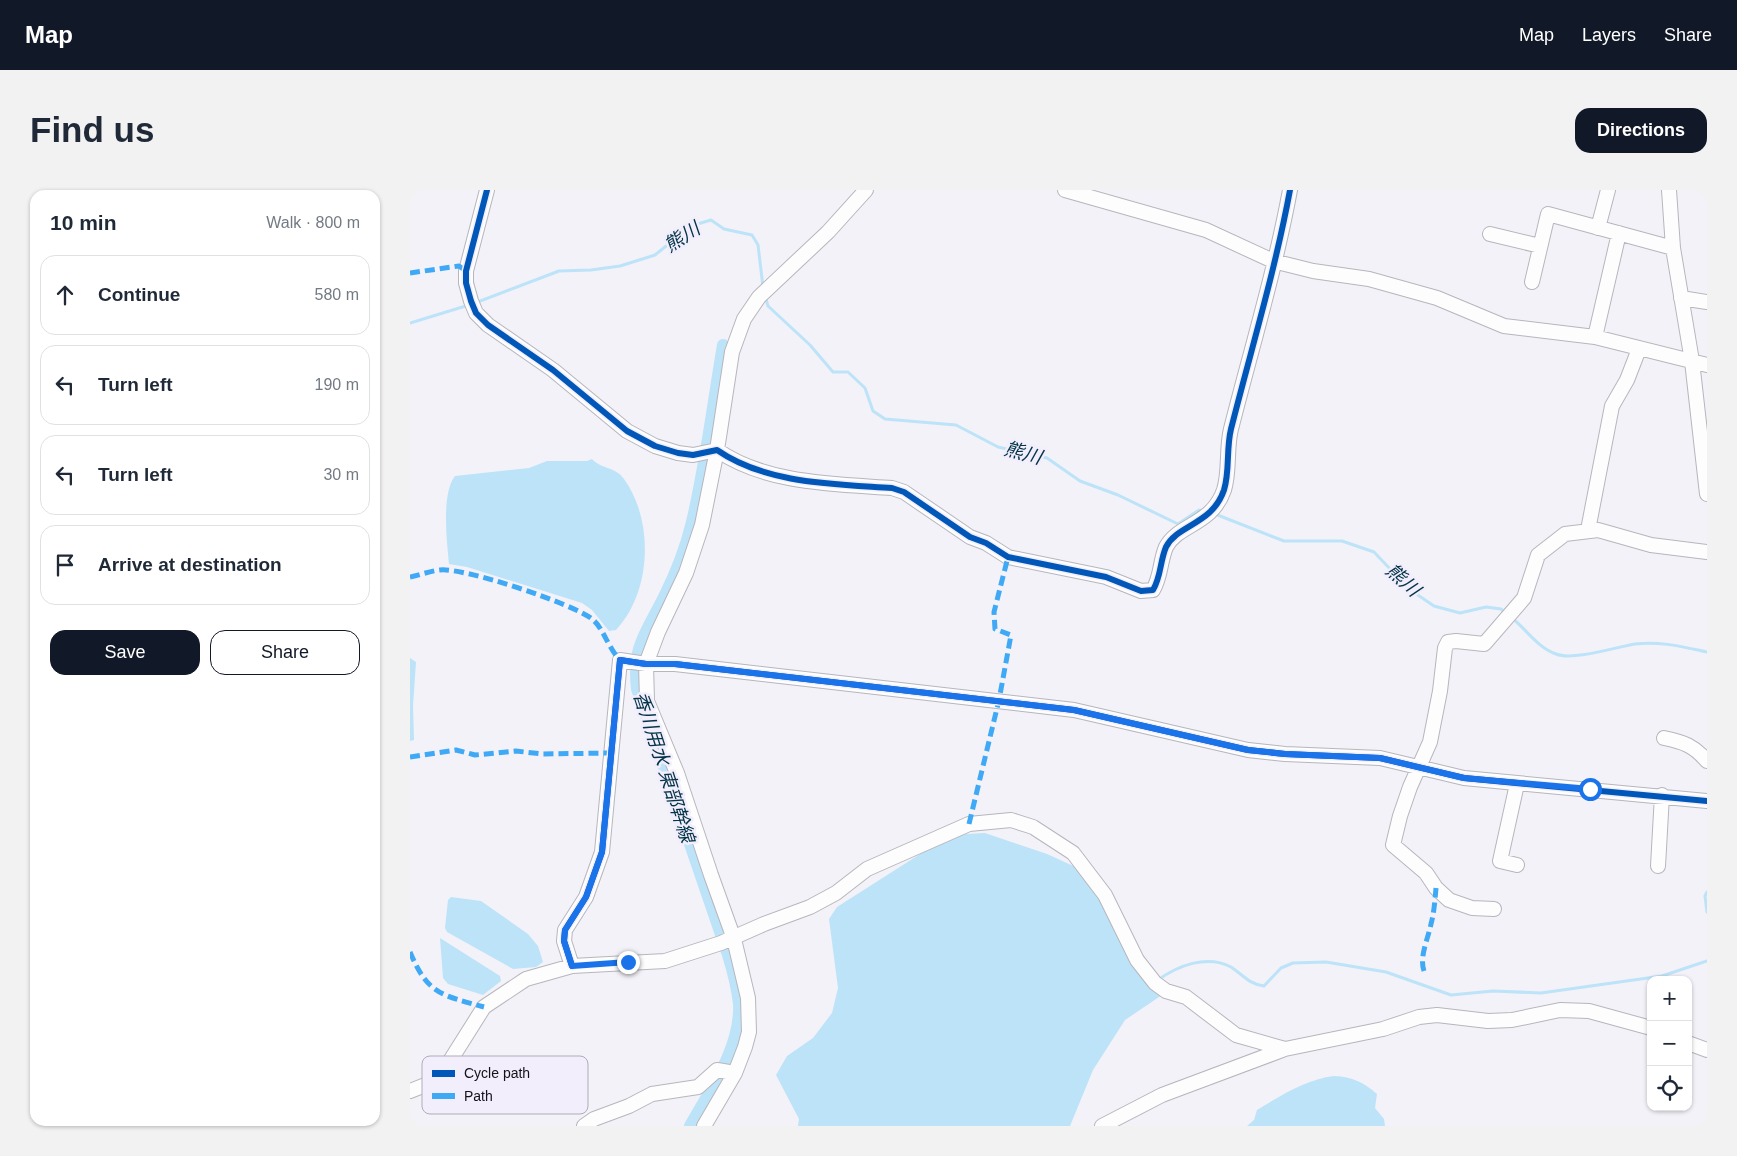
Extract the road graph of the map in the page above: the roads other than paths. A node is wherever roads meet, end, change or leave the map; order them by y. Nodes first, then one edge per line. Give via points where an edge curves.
1 (487, 190) edge
2 (866, 190) edge
3 (1065, 190) edge
4 (1290, 190) edge
5 (1608, 190) edge
6 (1669, 190) edge
7 (1598, 228) junction
8 (1619, 233) junction
9 (1490, 234) dead end
10 (1540, 246) junction
11 (1673, 248) junction
12 (1274, 261) junction
13 (1532, 282) dead end
14 (1682, 298) junction
15 (1707, 302) edge
16 (1595, 337) junction
17 (1640, 349) junction
18 (1692, 361) junction
19 (1707, 365) edge
20 (717, 450) junction
21 (1707, 494) edge
22 (1588, 530) junction
23 (1707, 552) edge
24 (646, 664) junction
25 (1664, 738) dead end
26 (1707, 760) edge
27 (1418, 767) junction
28 (1517, 784) junction
29 (1662, 795) junction
30 (1707, 801) edge
31 (1517, 865) dead end
32 (1658, 866) dead end
33 (1494, 909) dead end
34 (728, 941) junction
35 (572, 966) junction
36 (1647, 1027) edge
37 (1692, 1044) edge
38 (1285, 1049) junction
39 (1707, 1050) edge
40 (453, 1056) edge
41 (735, 1072) junction
42 (422, 1086) edge
43 (410, 1091) edge
44 (584, 1126) edge
45 (704, 1126) edge
46 (1102, 1126) edge

1 - 20 street via 466,270 466,284 472,304 488,325 554,370 627,431 655,446 678,453 693,456
2 - 20 street via 828,232 759,297 744,319 732,352
3 - 12 street via 1206,230
4 - 12 street
5 - 7 street
6 - 11 street
7 - 8 street
7 - 10 street via 1548,214
8 - 11 street
8 - 16 street
9 - 10 street
10 - 13 street
11 - 14 street
12 - 16 street via 1369,280 1437,298 1504,326
12 - 20 street via 1230,436 1224,489 1210,512 1176,535 1166,547 1159,580 1153,590 1141,591 1106,577 1008,557 970,537 904,492 892,488 807,482 735,462
14 - 15 street
14 - 18 street
16 - 17 street
17 - 18 street
17 - 22 street via 1612,406
18 - 19 street
18 - 21 street
20 - 24 street via 694,551
22 - 23 street via 1651,545
22 - 27 street via 1565,534 1538,555 1524,598 1484,644 1448,642 1430,742
24 - 27 street via 675,664 1074,710 1248,750 1380,758
24 - 34 street via 647,701 677,773
24 - 35 street via 620,660 602,852 586,897 565,930 564,941
25 - 26 street via 1685,742
27 - 28 street via 1464,778
27 - 33 street via 1400,816 1394,844 1426,873 1449,900 1472,908
28 - 29 street
28 - 31 street via 1500,861
29 - 30 street
29 - 32 street
34 - 35 street via 666,961
34 - 38 street via 810,907 833,895 867,869 969,824 1011,820 1033,827 1073,853 1096,880 1137,960 1155,982 1166,991 1186,997 1236,1035
34 - 41 street via 743,972 750,1019 749,1032
35 - 40 street via 526,979 484,1007
36 - 38 street via 1589,1011 1560,1010 1488,1022 1437,1015
37 - 39 street
38 - 46 street via 1162,1094
41 - 44 street via 717,1070 698,1087 652,1094
41 - 45 street
42 - 43 street

